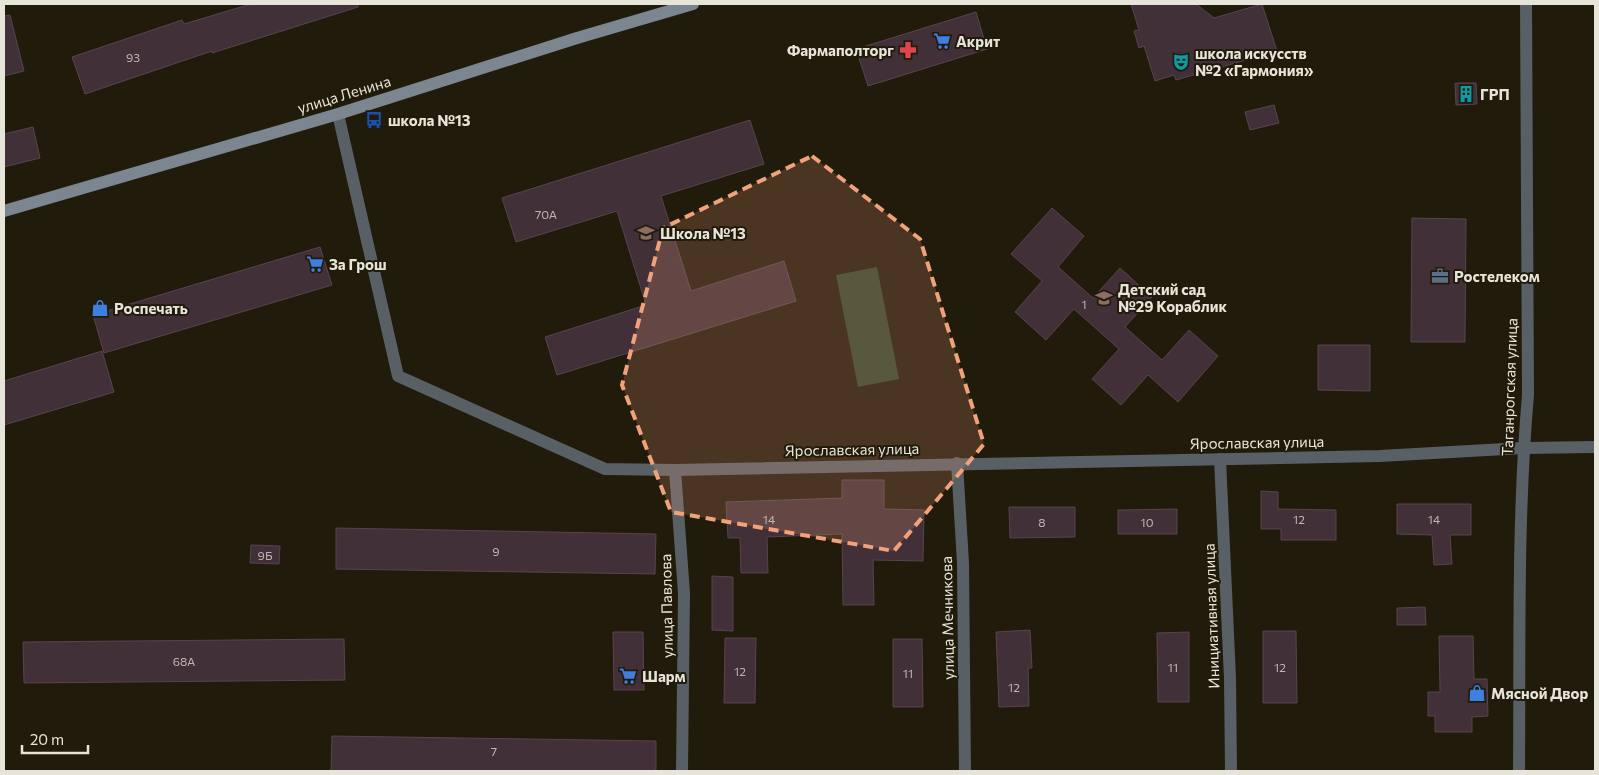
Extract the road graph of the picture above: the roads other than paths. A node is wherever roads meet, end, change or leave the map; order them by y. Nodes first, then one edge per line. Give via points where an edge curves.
1 (692, 4) edge
2 (1526, 4) edge
3 (338, 114) junction
4 (4, 211) edge
5 (1595, 447) edge
6 (1523, 448) junction
7 (1220, 459) junction
8 (957, 464) junction
9 (674, 470) junction
10 (682, 771) edge
11 (965, 771) edge
12 (1231, 771) edge
13 (1519, 771) edge

1 - 3 street, улица Ленина
2 - 6 street, Таганрогская улица via 1528,395
3 - 4 street, улица Ленина
3 - 9 street, Ярославская улица via 398,376 605,469
5 - 6 street, Ярославская улица
6 - 7 street, Ярославская улица via 1380,456
6 - 13 street, Таганрогская улица
7 - 8 street, Ярославская улица
7 - 12 street, Инициативная улица
8 - 9 street, Ярославская улица
8 - 11 street, улица Мечникова
9 - 10 street, улица Павлова via 684,593

